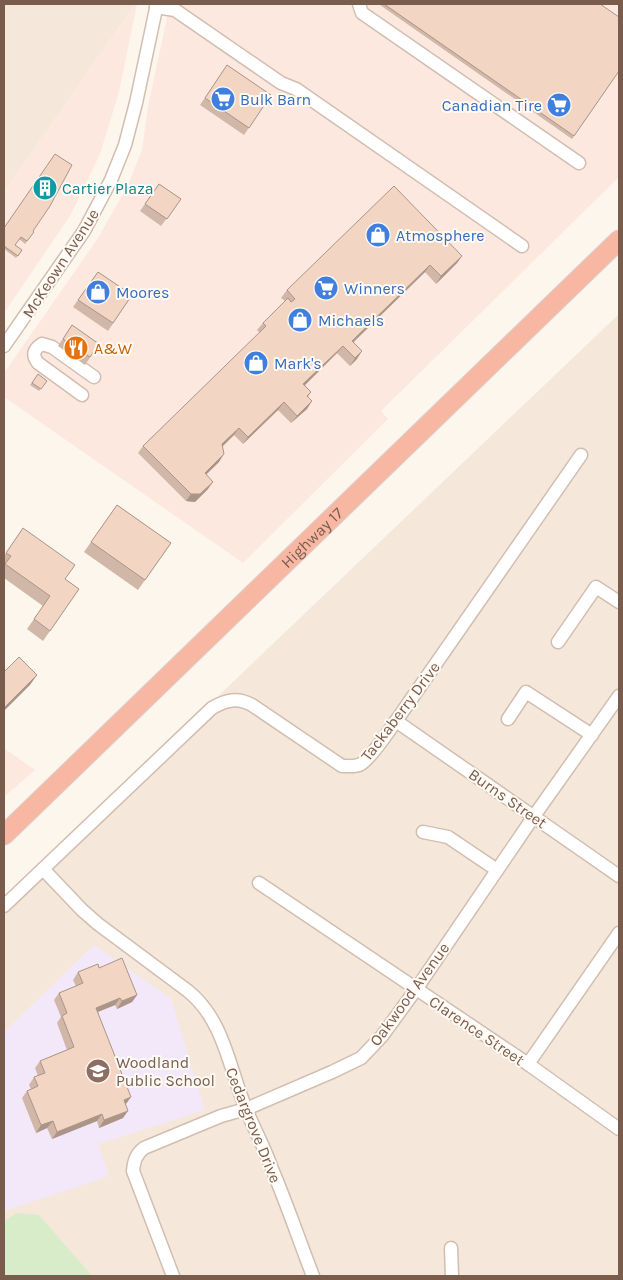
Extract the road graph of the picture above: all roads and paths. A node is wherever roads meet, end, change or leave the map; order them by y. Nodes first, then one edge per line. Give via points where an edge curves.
1 (358, 4) edge
2 (156, 6) edge
3 (579, 163) dead end
4 (619, 240) edge
5 (522, 246) dead end
6 (4, 346) edge
7 (94, 376) dead end
8 (82, 395) dead end
9 (581, 455) dead end
10 (619, 602) edge
11 (558, 642) dead end
12 (619, 696) edge
13 (508, 719) dead end
14 (396, 721) junction
15 (592, 735) junction
16 (534, 816) junction
17 (423, 832) dead end
18 (4, 835) edge
19 (43, 869) junction
20 (497, 870) junction
21 (619, 876) edge
22 (259, 884) dead end
23 (4, 906) edge
24 (619, 933) edge
25 (417, 988) junction
26 (528, 1064) junction
27 (246, 1109) junction
28 (619, 1129) edge
29 (451, 1248) dead end
30 (173, 1276) edge
31 (313, 1276) edge
32 (452, 1276) edge

1 - 3 street via 362,13
2 - 5 street via 175,10 281,83 296,89
2 - 6 street, McKeown Avenue via 128,137 111,180 84,231
4 - 18 highway, Highway 17
7 - 8 street via 52,347 42,344 34,352 38,363
9 - 14 street, Tackaberry Drive
10 - 11 street via 596,587
12 - 15 street, Oakwood Avenue
13 - 15 street via 526,692
14 - 16 street, Burns Street
14 - 19 street, Tackaberry Drive via 361,765 342,766 252,705 227,700 212,708
15 - 16 street, Oakwood Avenue
16 - 20 street, Oakwood Avenue
16 - 21 street, Burns Street
17 - 20 street via 448,837
19 - 23 street, Tackaberry Drive
19 - 27 street, Cedargrove Drive via 98,924 200,1001 220,1036
20 - 25 street, Oakwood Avenue
22 - 25 street, Clarence Street
24 - 26 street
25 - 26 street, Clarence Street
25 - 27 street, Oakwood Avenue via 382,1036 360,1058
26 - 28 street, Clarence Street
27 - 30 street, Oakwood Avenue via 144,1148 136,1157 133,1171 137,1184
27 - 31 street, Cedargrove Drive via 272,1167
29 - 32 street

